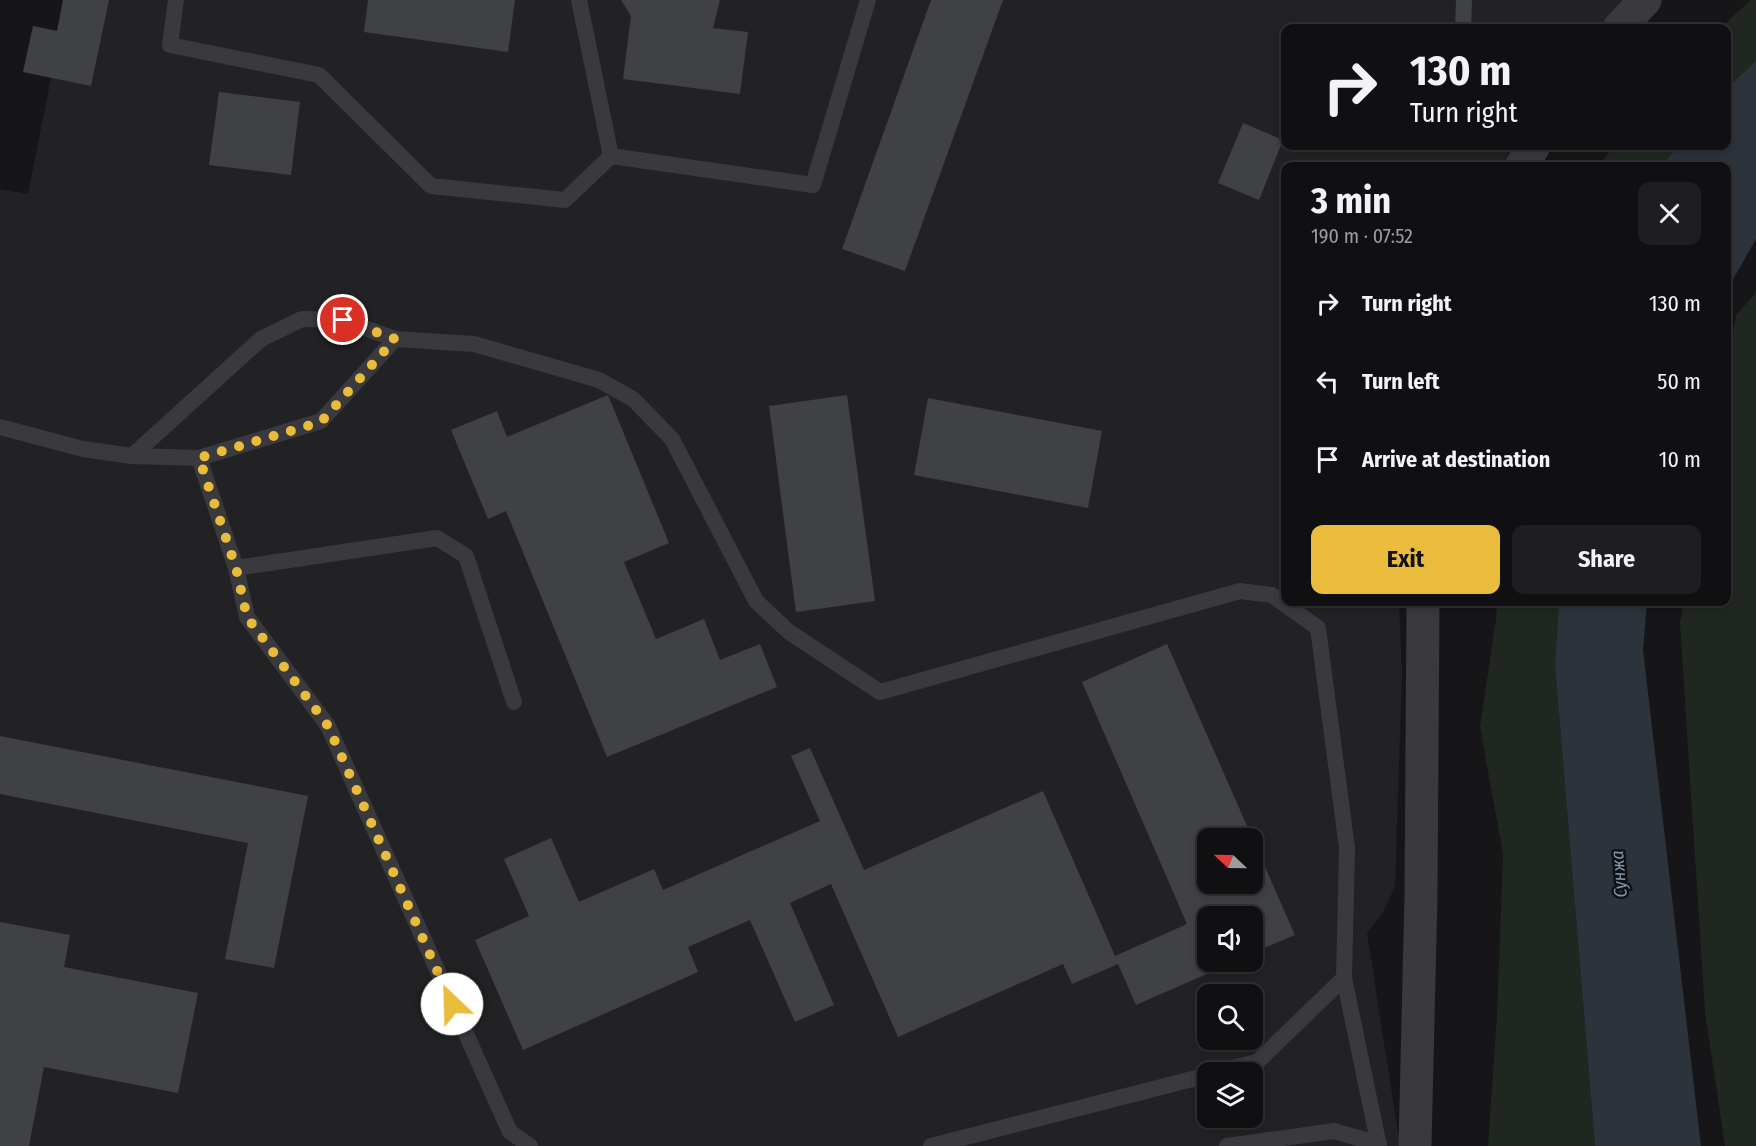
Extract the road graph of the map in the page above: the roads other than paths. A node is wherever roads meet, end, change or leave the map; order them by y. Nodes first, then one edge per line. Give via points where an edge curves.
1 (176, 0) edge
2 (579, 0) edge
3 (868, 0) edge
4 (1645, 0) edge
5 (1623, 24) edge
6 (610, 156) junction
7 (395, 339) junction
8 (0, 427) edge
9 (132, 456) junction
10 (199, 458) junction
11 (236, 568) junction
12 (1281, 601) edge
13 (1287, 606) edge
14 (1423, 606) edge
15 (514, 702) dead end
16 (1344, 978) junction
17 (1257, 1062) edge
18 (1197, 1078) edge
19 (1379, 1145) edge
20 (530, 1146) edge
21 (931, 1146) edge
22 (1227, 1146) edge
23 (1415, 1146) edge

1 - 6 lane via 170,45 319,75 431,186 565,200
2 - 6 lane
3 - 6 lane via 813,185
4 - 5 street
7 - 9 lane via 343,320 302,319 261,339
7 - 10 lane via 321,422
7 - 12 lane via 474,344 599,380 633,399 672,439 756,601 789,632 880,692 1240,591 1272,595
8 - 9 lane via 83,449
9 - 10 lane
10 - 11 lane
11 - 15 lane via 437,538 466,556
11 - 20 lane via 247,617 328,726 510,1132
13 - 16 lane via 1318,628 1347,848
14 - 23 street
16 - 17 lane
16 - 19 lane
18 - 21 lane
19 - 22 lane via 1334,1131

